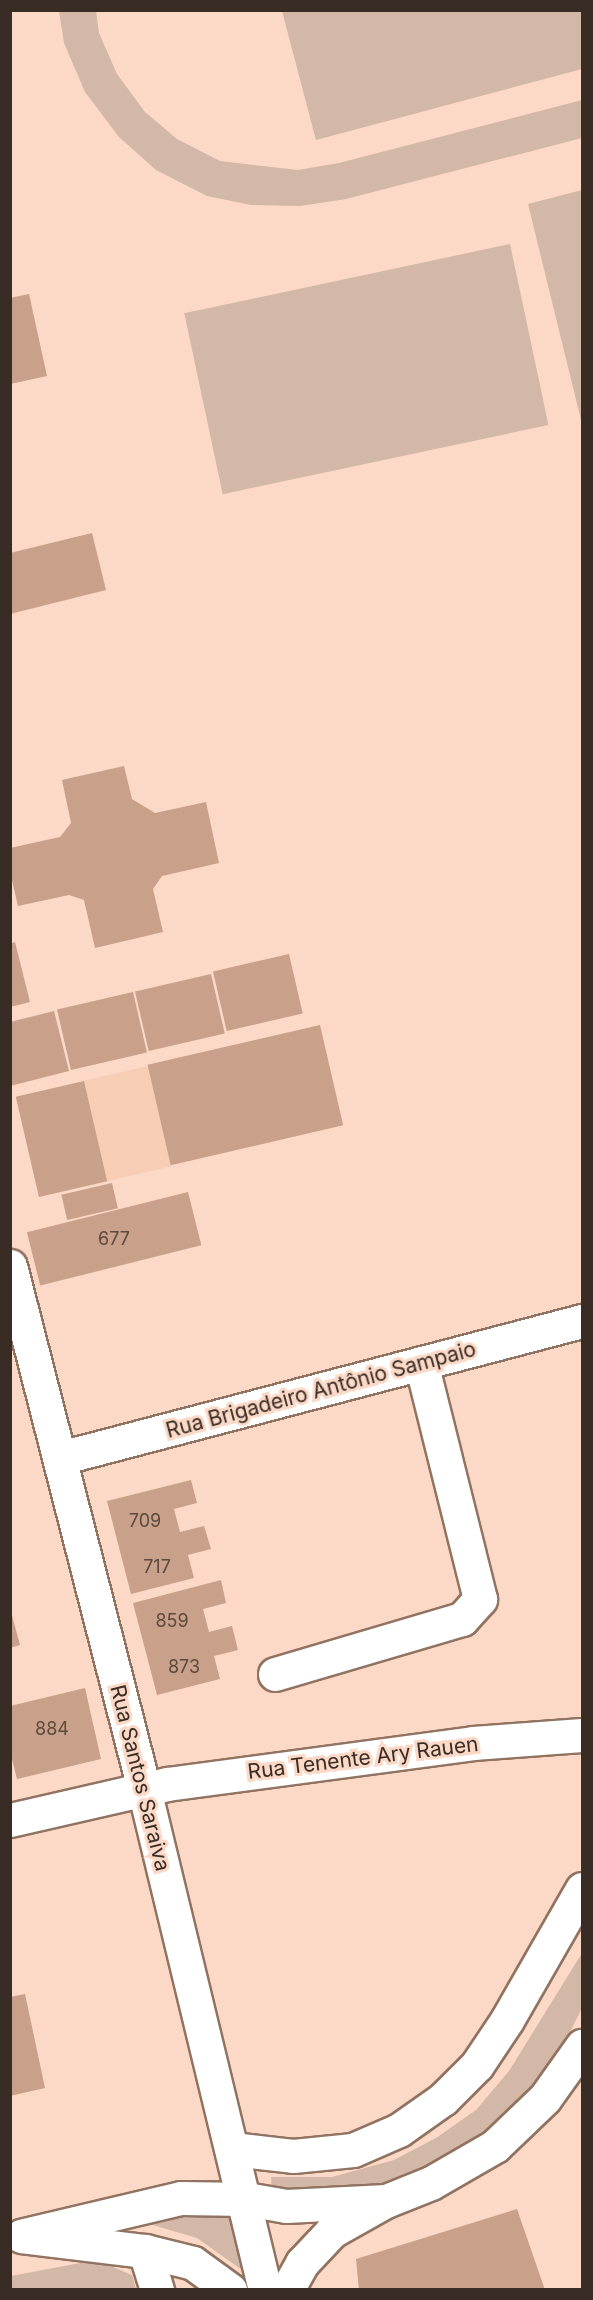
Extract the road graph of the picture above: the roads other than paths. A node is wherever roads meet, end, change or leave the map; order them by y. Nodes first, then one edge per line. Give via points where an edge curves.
1 (10, 1266) edge
2 (582, 1321) edge
3 (421, 1363) junction
4 (60, 1458) junction
5 (275, 1674) dead end
6 (582, 1735) edge
7 (144, 1789) junction
8 (10, 1820) edge
9 (582, 1889) edge
10 (582, 2046) edge
11 (232, 2149) junction
12 (246, 2199) junction
13 (386, 2201) junction
14 (16, 2236) edge
15 (145, 2251) junction
16 (157, 2289) edge
17 (230, 2289) edge
18 (265, 2289) edge
19 (287, 2289) edge

1 - 4 main road, Rua Santos Saraiva
2 - 3 main road, Rua Brigadeiro Antônio Sampaio
3 - 4 main road, Rua Brigadeiro Antônio Sampaio
3 - 5 main road via 480,1599 462,1619
4 - 7 main road, Rua Santos Saraiva
6 - 7 main road, Rua Tenente Ary Rauen via 473,1743
7 - 8 main road, Rua Tenente Ary Rauen
7 - 11 main road, Rua Santos Saraiva
9 - 11 main road via 507,2020 477,2065 443,2099 399,2130 353,2150 293,2156
10 - 13 main road via 545,2098 495,2146 432,2183
11 - 12 main road, Rua Santos Saraiva
12 - 13 main road via 286,2206
12 - 14 main road via 181,2198
12 - 18 main road, Rua Santos Saraiva
13 - 19 main road via 332,2232 302,2263
14 - 15 main road
15 - 16 main road
15 - 17 main road via 193,2263

